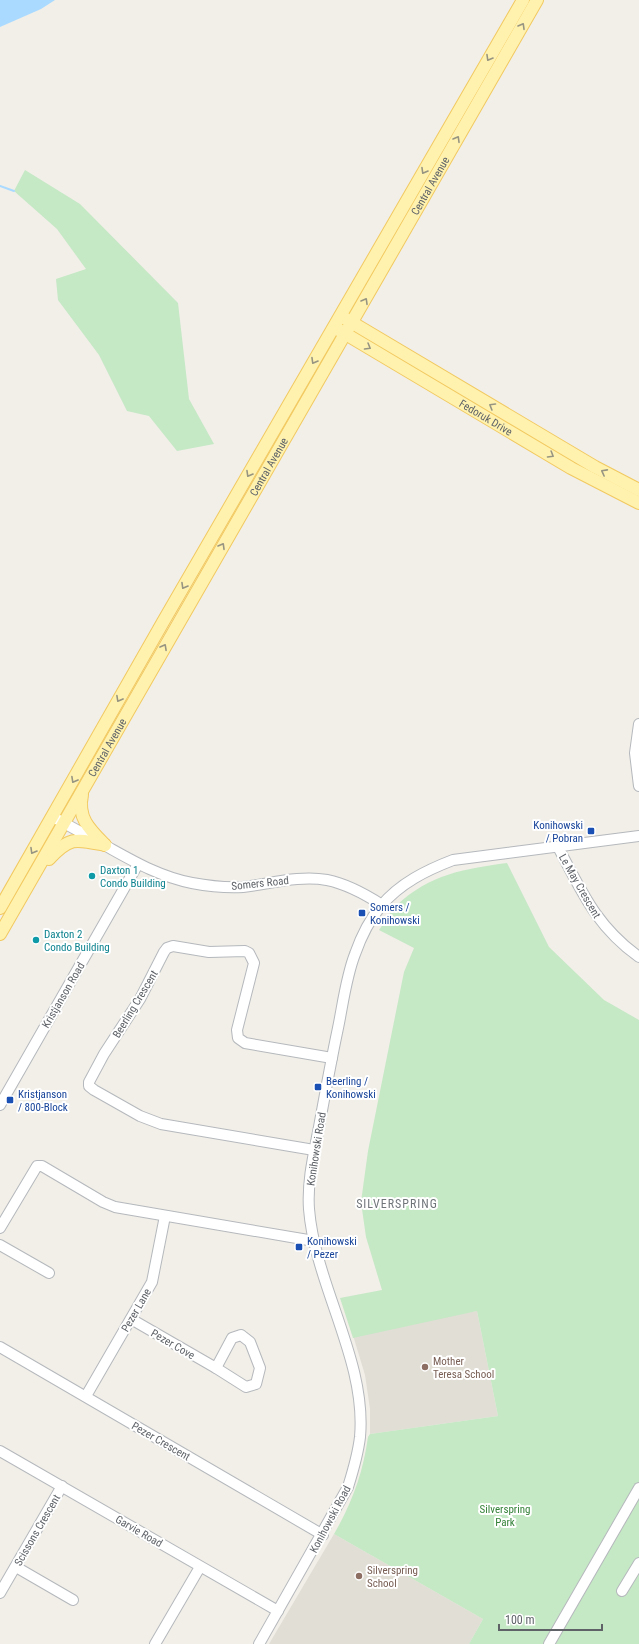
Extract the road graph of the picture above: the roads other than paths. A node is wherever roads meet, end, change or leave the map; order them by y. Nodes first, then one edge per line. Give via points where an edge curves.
1 (523, 0) edge
2 (537, 0) edge
3 (341, 316) junction
4 (352, 323) junction
5 (334, 328) junction
6 (346, 334) junction
7 (639, 490) edge
8 (639, 503) edge
9 (639, 724) edge
10 (638, 742) edge
11 (639, 786) edge
12 (83, 791) junction
13 (53, 817) junction
14 (64, 823) junction
15 (639, 836) edge
16 (104, 845) junction
17 (558, 847) junction
18 (138, 864) junction
19 (35, 874) junction
20 (382, 905) junction
21 (0, 908) edge
22 (0, 934) edge
23 (639, 956) edge
24 (332, 1058) junction
25 (0, 1105) edge
26 (314, 1150) junction
27 (165, 1216) junction
28 (0, 1228) edge
29 (314, 1241) junction
30 (0, 1245) edge
31 (49, 1273) dead end
32 (131, 1319) junction
33 (0, 1347) edge
34 (216, 1368) junction
35 (86, 1396) junction
36 (0, 1451) edge
37 (62, 1486) junction
38 (639, 1488) edge
39 (322, 1535) junction
40 (639, 1563) edge
41 (16, 1567) junction
42 (200, 1567) junction
43 (622, 1592) dead end
44 (0, 1593) edge
45 (73, 1600) dead end
46 (278, 1611) junction
47 (155, 1644) edge
48 (259, 1644) edge
49 (549, 1644) edge

1 -> 3 main road, Central Avenue
4 -> 2 main road, Central Avenue
3 - 4 main road, Fedoruk Drive
3 - 5 main road, Central Avenue
4 - 6 main road, Central Avenue
7 -> 4 main road, Fedoruk Drive via 595,467
5 - 6 main road, Fedoruk Drive
5 -> 13 main road, Central Avenue
6 -> 8 main road, Fedoruk Drive via 571,468
12 -> 6 main road, Central Avenue
9 - 10 street
10 - 11 street via 635,754
12 - 14 main road, Central Avenue
12 - 16 main road via 80,802 81,816 90,831
13 - 14 street, Somers Road
13 -> 21 main road, Central Avenue
14 - 16 street, Somers Road
14 - 19 main road, Central Avenue
15 - 17 street, Konihowski Road
16 - 18 street, Somers Road
16 - 19 main road via 82,841 68,842
17 - 20 street, Konihowski Road via 453,860 427,870 402,886
17 - 23 street, Le May Crescent via 596,917 626,947
18 - 20 street, Somers Road via 173,879 225,887 298,879 326,880 363,893
18 - 25 street, Kristjanson Road
19 - 22 main road, Central Avenue
20 - 24 street, Konihowski Road via 365,931 354,955
24 - 26 street, Konihowski Road
24 - 26 street, Beerling Crescent via 245,1043 238,1038 237,1030 254,963 249,953 209,952 173,946 164,952 140,999 89,1082 89,1086 94,1090 140,1116 161,1124
26 - 29 street, Konihowski Road via 309,1208
27 - 28 street via 115,1207 42,1166 37,1166
27 - 29 street
27 - 32 street, Pezer Lane via 152,1282
29 - 39 street, Konihowski Road via 355,1377 360,1427 356,1460 348,1487
30 - 31 street
32 - 34 street, Pezer Cove
32 - 35 street, Pezer Lane
33 - 35 street, Pezer Crescent
34 - 34 street, Pezer Cove via 246,1387 256,1384 260,1368 250,1342 241,1335 232,1338
35 - 39 street, Pezer Crescent
36 - 37 street, Garvie Road
37 - 41 street, Scissons Crescent
37 - 42 street, Garvie Road
38 - 49 street
39 - 46 street, Konihowski Road
40 - 43 street
41 - 44 street, Scissons Crescent
41 - 45 street
42 - 46 street, Garvie Road
42 - 47 street
46 - 48 street, Konihowski Road

